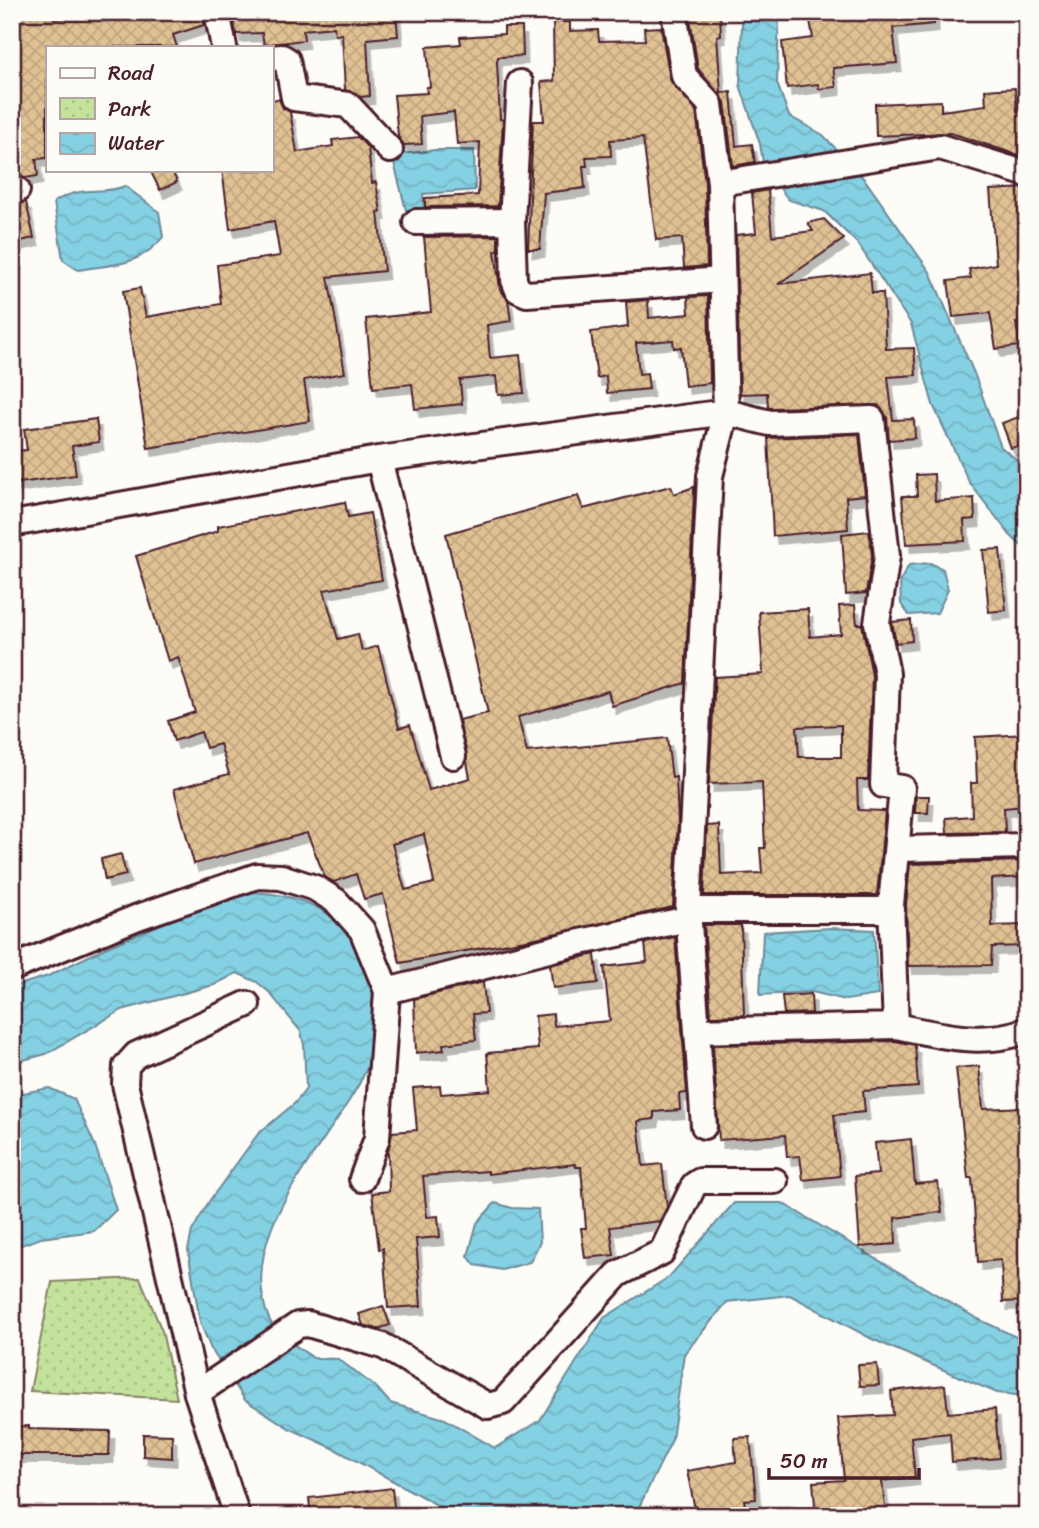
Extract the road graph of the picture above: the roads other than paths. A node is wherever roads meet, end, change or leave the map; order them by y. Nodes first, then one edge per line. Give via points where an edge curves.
1 (217, 12) edge
2 (674, 12) edge
3 (224, 46) edge
4 (273, 58) edge
5 (520, 83) dead end
6 (390, 150) dead end
7 (1027, 174) edge
8 (720, 183) junction
9 (512, 221) junction
10 (416, 222) dead end
11 (722, 279) junction
12 (726, 412) junction
13 (379, 459) junction
14 (12, 524) edge
15 (453, 756) dead end
16 (1027, 846) edge
17 (899, 849) junction
18 (891, 910) junction
19 (688, 915) junction
20 (12, 968) edge
21 (387, 991) junction
22 (247, 1004) dead end
23 (896, 1026) junction
24 (697, 1031) junction
25 (1022, 1032) dead end
26 (704, 1126) dead end
27 (362, 1179) dead end
28 (775, 1181) dead end
29 (197, 1394) junction
30 (237, 1516) edge

1 - 3 street
2 - 8 street via 684,76 710,104
4 - 6 street via 287,60 294,98 348,105
5 - 9 street
7 - 8 street via 940,148
8 - 11 street
9 - 10 street
9 - 11 street via 514,280 518,290 527,294
11 - 12 street
12 - 13 street
12 - 17 street via 770,423 867,418 874,423 887,556 877,623 887,674 883,785 902,788
12 - 19 street via 710,476
13 - 14 street
13 - 15 street
16 - 17 street
17 - 18 street
18 - 19 street
18 - 23 street
19 - 21 street
19 - 24 street
20 - 21 street via 233,884 257,876 281,877 315,888 352,915 376,956
21 - 27 street via 377,1138
22 - 29 street via 136,1055 126,1066 125,1084
23 - 24 street
23 - 25 street via 954,1038 998,1040
24 - 26 street
28 - 29 street via 700,1181 694,1185 662,1252 618,1274 496,1406 488,1406 383,1346 308,1324 299,1325
29 - 30 street

